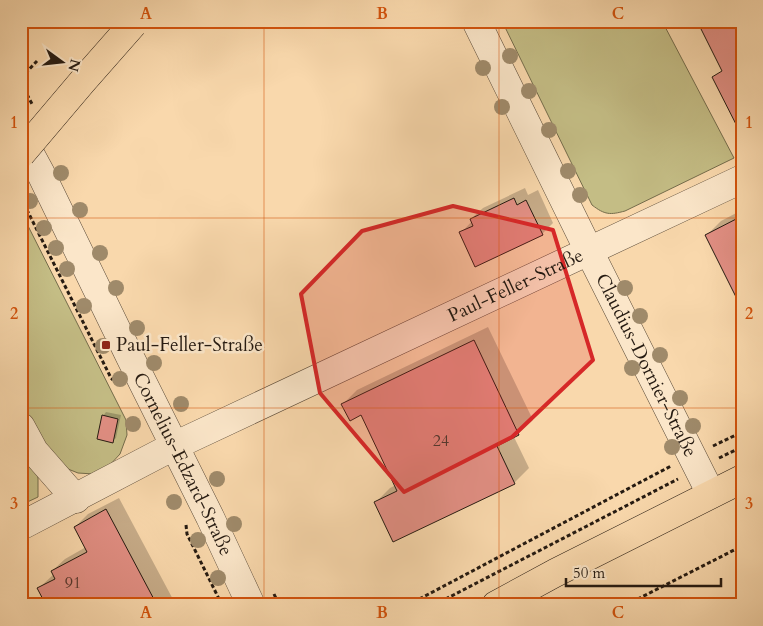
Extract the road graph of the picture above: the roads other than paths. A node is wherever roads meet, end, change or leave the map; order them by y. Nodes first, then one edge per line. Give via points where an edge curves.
1 (476, 21) edge
2 (133, 24) dead end
3 (21, 136) edge
4 (21, 154) edge
5 (742, 179) edge
6 (589, 251) junction
7 (21, 427) edge
8 (174, 446) junction
9 (742, 478) edge
10 (712, 494) junction
11 (76, 499) junction
12 (21, 526) edge
13 (251, 605) edge
14 (496, 605) edge

1 - 6 street, Claudius-Dornier-Straße
2 - 4 main road, bridge
3 - 8 street, Cornelius-Edzard-Straße
5 - 6 street, Paul-Feller-Straße
6 - 8 street, Paul-Feller-Straße
6 - 10 street, Claudius-Dornier-Straße
7 - 11 street via 34,451
8 - 11 street, Paul-Feller-Straße
8 - 13 street, Cornelius-Edzard-Straße
9 - 10 main road
10 - 14 main road
11 - 12 street, Paul-Feller-Straße

